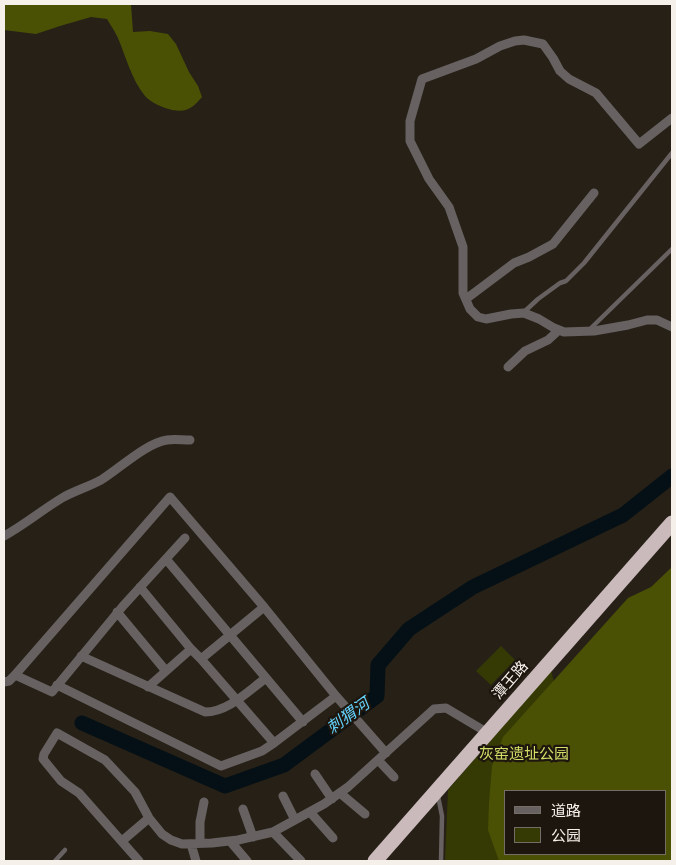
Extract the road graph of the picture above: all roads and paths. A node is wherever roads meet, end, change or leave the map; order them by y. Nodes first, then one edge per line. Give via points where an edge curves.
1 (672, 118) edge
2 (672, 153) edge
3 (594, 194) dead end
4 (672, 249) edge
5 (466, 299) junction
6 (524, 313) junction
7 (672, 327) edge
8 (559, 330) junction
9 (589, 331) junction
10 (508, 367) dead end
11 (190, 440) dead end
12 (672, 523) edge
13 (4, 536) edge
14 (186, 538) dead end
15 (166, 559) junction
16 (140, 588) junction
17 (264, 607) junction
18 (117, 612) junction
19 (230, 635) junction
20 (191, 649) junction
21 (81, 656) junction
22 (201, 659) junction
23 (166, 671) junction
24 (15, 675) junction
25 (266, 678) junction
26 (4, 682) edge
27 (57, 686) junction
28 (148, 687) junction
29 (336, 696) junction
30 (237, 700) junction
31 (302, 722) junction
32 (488, 733) junction
33 (274, 743) junction
34 (386, 753) junction
35 (378, 760) junction
36 (315, 774) dead end
37 (394, 777) dead end
38 (340, 793) junction
39 (436, 793) junction
40 (283, 796) dead end
41 (332, 799) junction
42 (204, 802) dead end
43 (243, 809) dead end
44 (310, 812) junction
45 (365, 814) dead end
46 (149, 818) junction
47 (295, 820) junction
48 (273, 832) junction
49 (253, 837) junction
50 (333, 838) dead end
51 (122, 841) junction
52 (230, 841) junction
53 (196, 844) junction
54 (65, 850) dead end
55 (55, 861) edge
56 (139, 861) edge
57 (196, 861) edge
58 (247, 861) edge
59 (301, 861) edge
60 (375, 861) edge
61 (441, 861) edge

1 - 5 street via 639,144 596,93 560,72 543,44 524,40 500,46 476,59 422,79 410,121 410,141 429,179 449,207 463,247
2 - 6 lane via 584,263
3 - 5 street via 553,244 514,263
4 - 9 lane
5 - 6 street via 470,309 478,317 486,319
6 - 8 street
7 - 9 street via 657,320
8 - 9 street
8 - 10 street via 548,340 525,351
11 - 13 street via 165,440 147,448 112,473 64,497
12 - 32 highway, 潭王路
14 - 15 street
15 - 16 street
15 - 19 street
16 - 18 street
16 - 20 street
17 - 19 street
17 - 24 street via 170,496
17 - 29 street
18 - 21 street
18 - 23 street
19 - 22 street
19 - 25 street
20 - 22 street
20 - 23 street
21 - 27 street
21 - 28 street
22 - 30 street
23 - 28 street
24 - 26 street
24 - 27 street via 52,692
25 - 30 street
25 - 31 street
27 - 33 street via 222,766
28 - 30 street via 205,712 214,712
29 - 31 street
29 - 34 street
30 - 33 street
31 - 33 street
32 - 34 street via 446,708 434,709
32 - 39 highway, 潭王路
34 - 35 street
35 - 37 street
35 - 38 street
36 - 41 street
38 - 41 street
38 - 45 street
39 - 60 highway, 潭王路
39 - 61 lane via 442,816
40 - 47 street
41 - 44 street
42 - 53 street
43 - 49 street
44 - 47 street
44 - 50 street
46 - 51 street
46 - 51 street via 135,792 105,760 57,733 43,759
46 - 53 street via 171,840
47 - 48 street
48 - 49 street
48 - 59 street
49 - 52 street
51 - 56 street
52 - 53 street
52 - 58 street
53 - 57 street
54 - 55 lane

